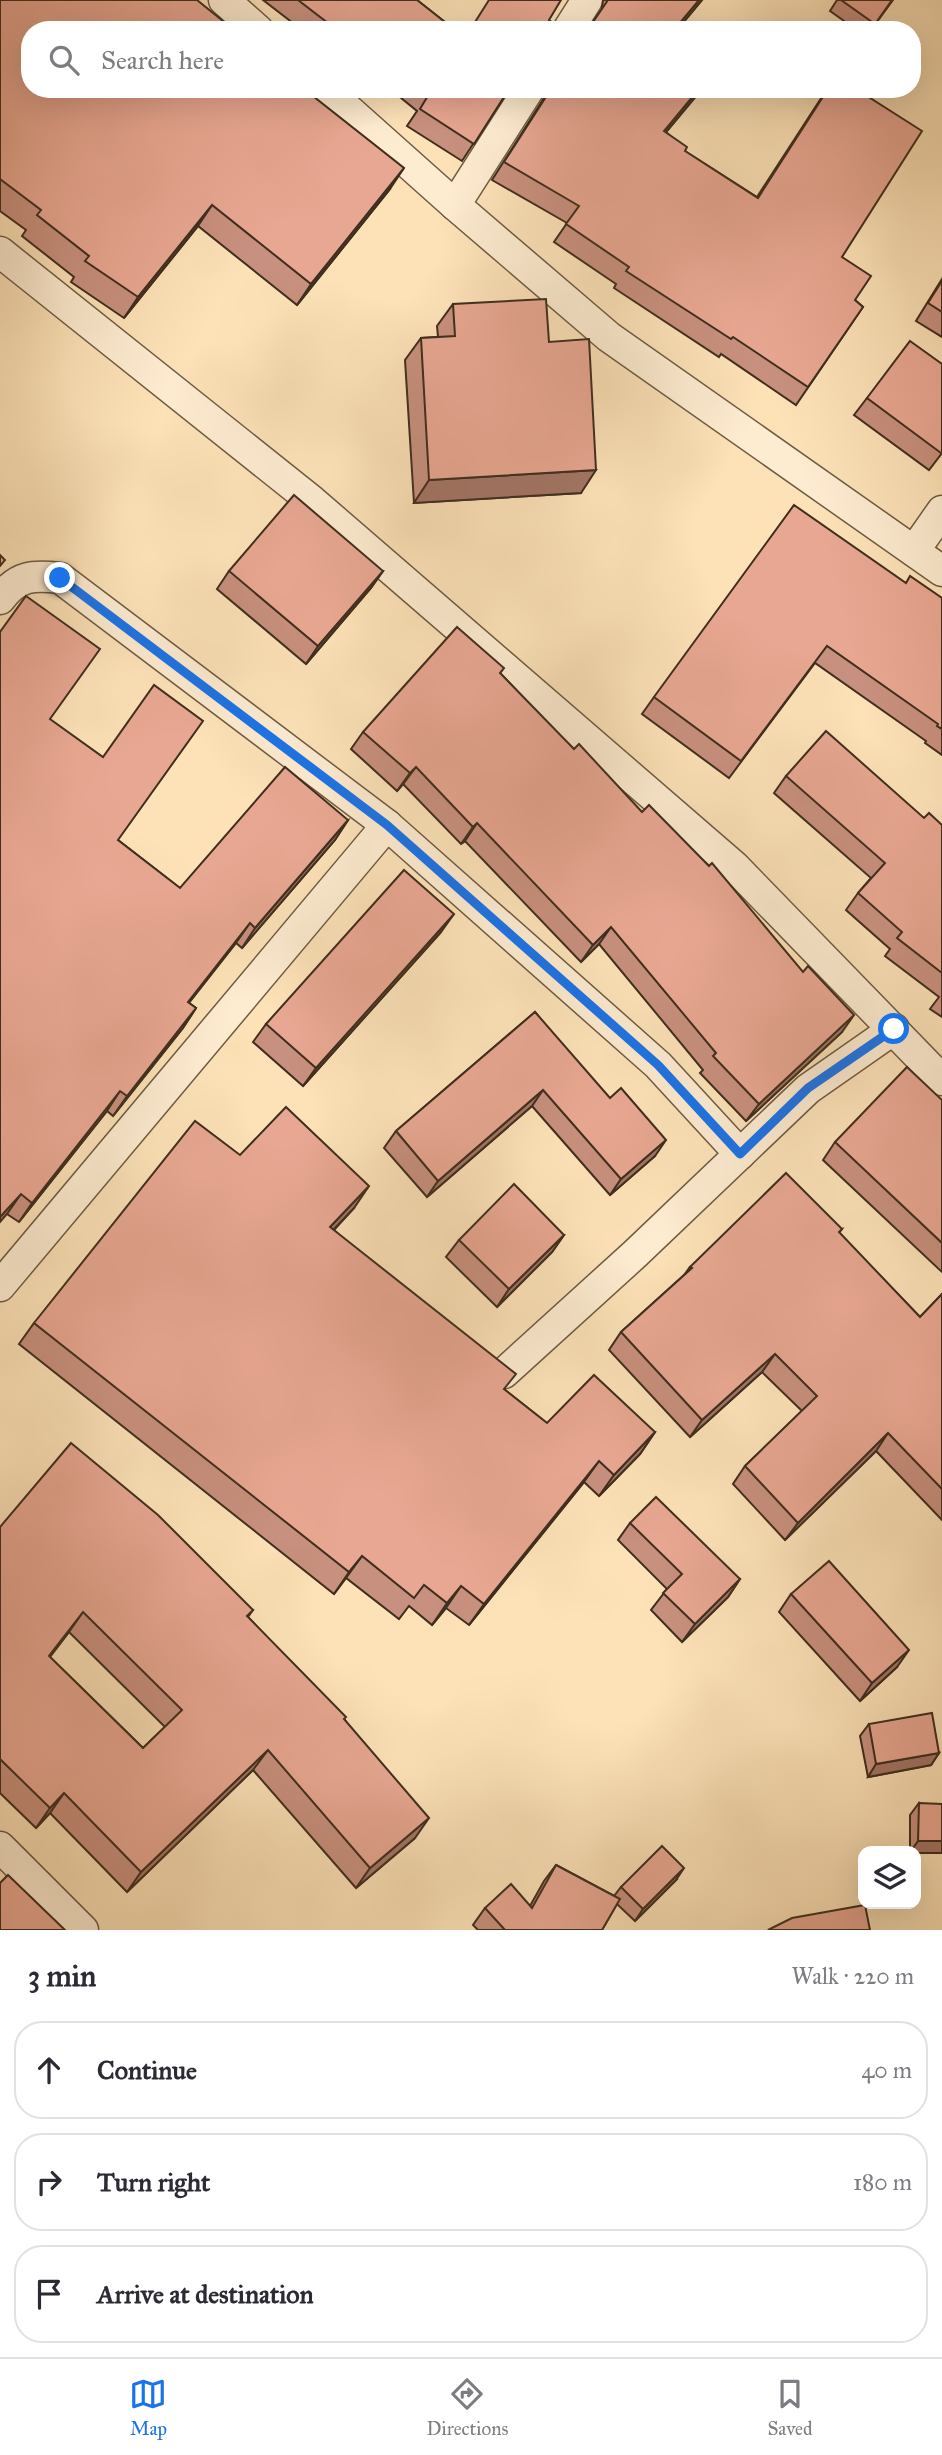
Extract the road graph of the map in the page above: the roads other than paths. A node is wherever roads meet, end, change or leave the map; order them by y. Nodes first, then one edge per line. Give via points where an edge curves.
1 (224, 0) edge
2 (587, 0) edge
3 (248, 21) edge
4 (574, 21) edge
5 (335, 98) edge
6 (523, 98) edge
7 (455, 205) junction
8 (0, 252) edge
9 (942, 510) edge
10 (914, 551) junction
11 (942, 571) edge
12 (0, 599) edge
13 (387, 825) junction
14 (894, 1029) junction
15 (942, 1080) edge
16 (740, 1154) junction
17 (0, 1286) edge
18 (504, 1373) edge
19 (0, 1847) edge
20 (83, 1930) edge

1 - 3 street
2 - 4 street
5 - 7 street
6 - 7 street
7 - 10 street via 609,337
8 - 14 street via 312,501 572,724 734,866
9 - 10 street
10 - 11 street
12 - 13 street via 33,575 60,578
13 - 16 street via 658,1065
13 - 17 street
14 - 15 street
14 - 16 street via 808,1088
16 - 18 street
19 - 20 street

